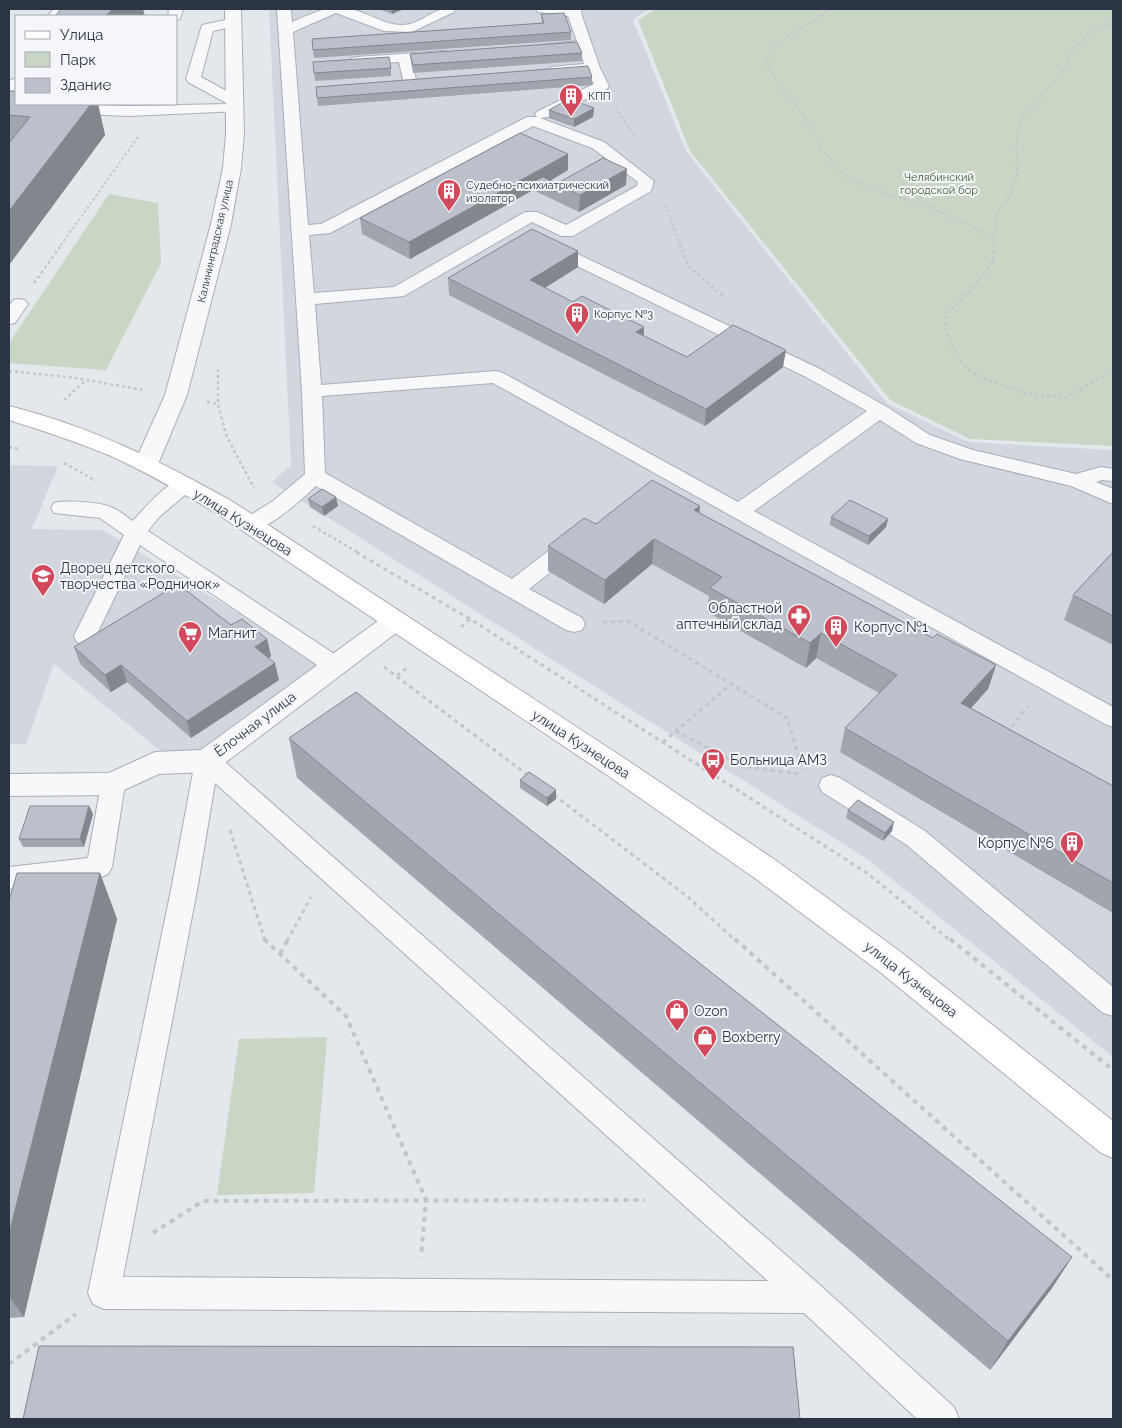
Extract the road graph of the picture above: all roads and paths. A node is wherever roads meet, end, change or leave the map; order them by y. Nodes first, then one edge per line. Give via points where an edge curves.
1 (284, 9) edge
2 (334, 9) edge
3 (338, 9) edge
4 (450, 9) edge
5 (543, 9) edge
6 (832, 9) edge
7 (575, 11) edge
8 (234, 16) edge
9 (1113, 22) edge
10 (285, 30) junction
11 (585, 45) junction
12 (528, 49) edge
13 (452, 54) edge
14 (405, 57) junction
15 (347, 62) edge
16 (593, 68) junction
17 (545, 71) edge
18 (391, 82) edge
19 (602, 86) junction
20 (236, 105) junction
21 (9, 107) edge
22 (111, 107) edge
23 (129, 111) junction
24 (532, 120) junction
25 (640, 144) dead end
26 (666, 204) dead end
27 (300, 230) junction
28 (996, 238) junction
29 (540, 241) edge
30 (305, 299) junction
31 (732, 304) dead end
32 (14, 311) edge
33 (1113, 370) edge
34 (9, 371) edge
35 (312, 391) junction
36 (176, 395) junction
37 (218, 404) dead end
38 (880, 412) junction
39 (9, 413) edge
40 (9, 447) edge
41 (24, 450) dead end
42 (62, 462) dead end
43 (146, 464) junction
44 (1113, 475) edge
45 (314, 476) junction
46 (1077, 481) junction
47 (102, 484) dead end
48 (184, 485) junction
49 (1113, 496) edge
50 (61, 508) dead end
51 (740, 511) junction
52 (251, 524) junction
53 (590, 529) edge
54 (136, 532) junction
55 (514, 589) junction
56 (394, 621) junction
57 (574, 624) joint
58 (85, 636) dead end
59 (356, 648) junction
60 (334, 665) junction
61 (1047, 682) junction
62 (731, 684) junction
63 (1113, 718) edge
64 (676, 731) junction
65 (1006, 733) junction
66 (1014, 738) edge
67 (1002, 739) edge
68 (663, 742) dead end
69 (207, 761) junction
70 (531, 777) edge
71 (113, 784) junction
72 (9, 785) edge
73 (831, 785) dead end
74 (547, 789) edge
75 (229, 827) dead end
76 (327, 868) junction
77 (9, 878) edge
78 (280, 954) junction
79 (1113, 1004) edge
80 (1113, 1142) edge
81 (426, 1200) junction
82 (700, 1200) junction
83 (111, 1260) junction
84 (1113, 1280) edge
85 (104, 1293) junction
86 (419, 1295) junction
87 (810, 1297) junction
88 (9, 1364) edge
89 (942, 1419) edge

1 - 10 lane
2 - 10 lane
3 - 4 lane via 389,28 412,28
5 - 7 lane
6 - 28 path via 773,46 766,61 783,93 803,114 822,150 844,176 928,206
7 - 11 lane
8 - 20 street, Калининградская улица
8 - 20 lane via 207,28 193,79
9 - 28 path via 1088,34 1072,50 1066,69 1021,118 1016,144 1017,175 1011,194 997,213
10 - 27 lane
11 - 12 lane
11 - 16 lane
13 - 14 lane
14 - 15 lane
14 - 18 lane via 414,80
16 - 17 lane
16 - 19 lane
19 - 24 lane
19 - 25 path
20 - 23 lane
20 - 36 street, Калининградская улица via 232,168 221,224
21 - 22 lane
22 - 23 lane
23 - 32 path via 139,137
24 - 27 lane via 324,229
24 - 30 lane via 598,145 646,180 645,188 567,232 530,216 398,292
26 - 31 path via 688,266
27 - 30 lane
28 - 33 path via 993,261 971,290 946,314 946,332 958,360 988,380 1025,393 1066,398
29 - 38 lane via 813,373
30 - 35 lane
34 - 36 path via 69,377
35 - 45 lane
35 - 51 lane via 496,376 659,475
36 - 37 path
36 - 43 street, Калининградская улица
38 - 46 lane via 923,439 967,455
38 - 51 lane
39 - 43 street, улица Кузнецова via 40,420 101,442
40 - 41 path
42 - 47 path
43 - 48 street, улица Кузнецова
44 - 46 lane via 1101,473
45 - 52 lane via 280,506
45 - 55 lane
46 - 49 lane
48 - 52 street, улица Кузнецова
48 - 54 lane via 152,512
50 - 54 lane via 105,512
51 - 61 lane
52 - 56 street, улица Кузнецова
53 - 55 lane
54 - 58 lane
54 - 60 lane
55 - 57 lane
56 - 59 street, Ёлочная улица
56 - 80 street, улица Кузнецова via 676,807 815,905 956,1013
57 - 62 path via 628,621
59 - 60 street, Ёлочная улица
59 - 70 path
60 - 69 street, Ёлочная улица
61 - 63 lane
61 - 65 path
62 - 64 path
62 - 64 path via 787,718 805,774 744,767
64 - 68 path
65 - 66 path
65 - 67 path
69 - 71 street, Ёлочная улица via 155,763
69 - 76 lane
69 - 83 lane
71 - 72 street, Ёлочная улица
71 - 77 lane via 99,867
73 - 79 lane via 916,838
74 - 84 path via 688,897
75 - 78 path via 265,940
76 - 78 path
76 - 82 lane
78 - 81 path via 346,1016
81 - 82 path
81 - 83 path via 203,1201
81 - 86 path
82 - 87 lane
83 - 85 lane
85 - 86 lane
85 - 88 path
86 - 87 lane
87 - 89 lane

